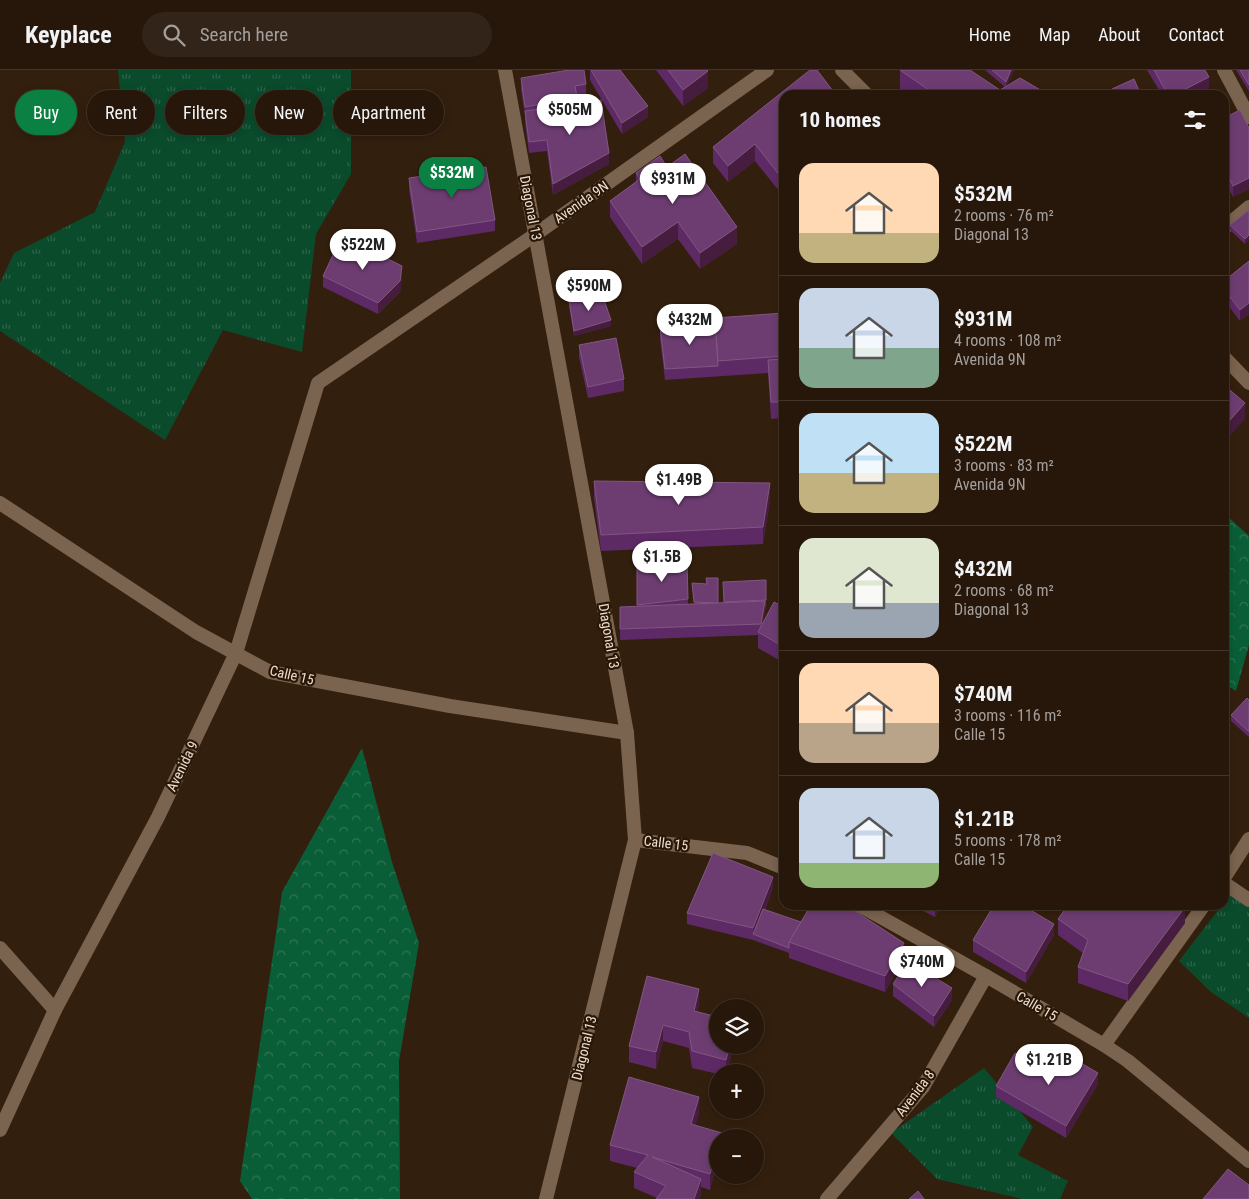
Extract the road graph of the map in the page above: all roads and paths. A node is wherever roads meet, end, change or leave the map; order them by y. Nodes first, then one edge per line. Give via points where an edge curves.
1 (505, 70) edge
2 (767, 70) edge
3 (842, 70) edge
4 (1224, 70) edge
5 (862, 90) edge
6 (1249, 117) edge
7 (1249, 207) edge
8 (1229, 224) edge
9 (536, 234) junction
10 (1229, 363) edge
11 (318, 383) joint
12 (1249, 383) edge
13 (0, 503) edge
14 (236, 653) junction
15 (627, 733) junction
16 (1249, 839) edge
17 (635, 840) junction
18 (779, 866) edge
19 (1229, 870) edge
20 (1229, 886) edge
21 (1249, 900) edge
22 (869, 910) edge
23 (1200, 910) edge
24 (0, 948) edge
25 (986, 976) junction
26 (55, 1010) junction
27 (1104, 1045) junction
28 (0, 1130) edge
29 (1249, 1162) edge
30 (546, 1199) edge
31 (827, 1199) edge

1 - 9 street, Diagonal 13
2 - 9 street, Avenida 9N
3 - 5 street
4 - 6 street
7 - 8 street
9 - 11 street, Avenida 9N
9 - 15 street, Diagonal 13
10 - 12 street
11 - 14 street, Avenida 9
13 - 14 street, Calle 15 via 196,632
14 - 15 street, Calle 15 via 270,672 450,706
14 - 26 street, Avenida 9 via 158,817
15 - 17 street, Diagonal 13
16 - 19 street
17 - 18 street, Calle 15 via 747,853
17 - 30 street, Diagonal 13
20 - 21 street
22 - 25 street, Calle 15
23 - 27 street
24 - 26 street
25 - 27 street, Calle 15
25 - 31 street, Avenida 8 via 923,1088
26 - 28 street, Avenida 9
27 - 29 street, Calle 15 via 1128,1061

